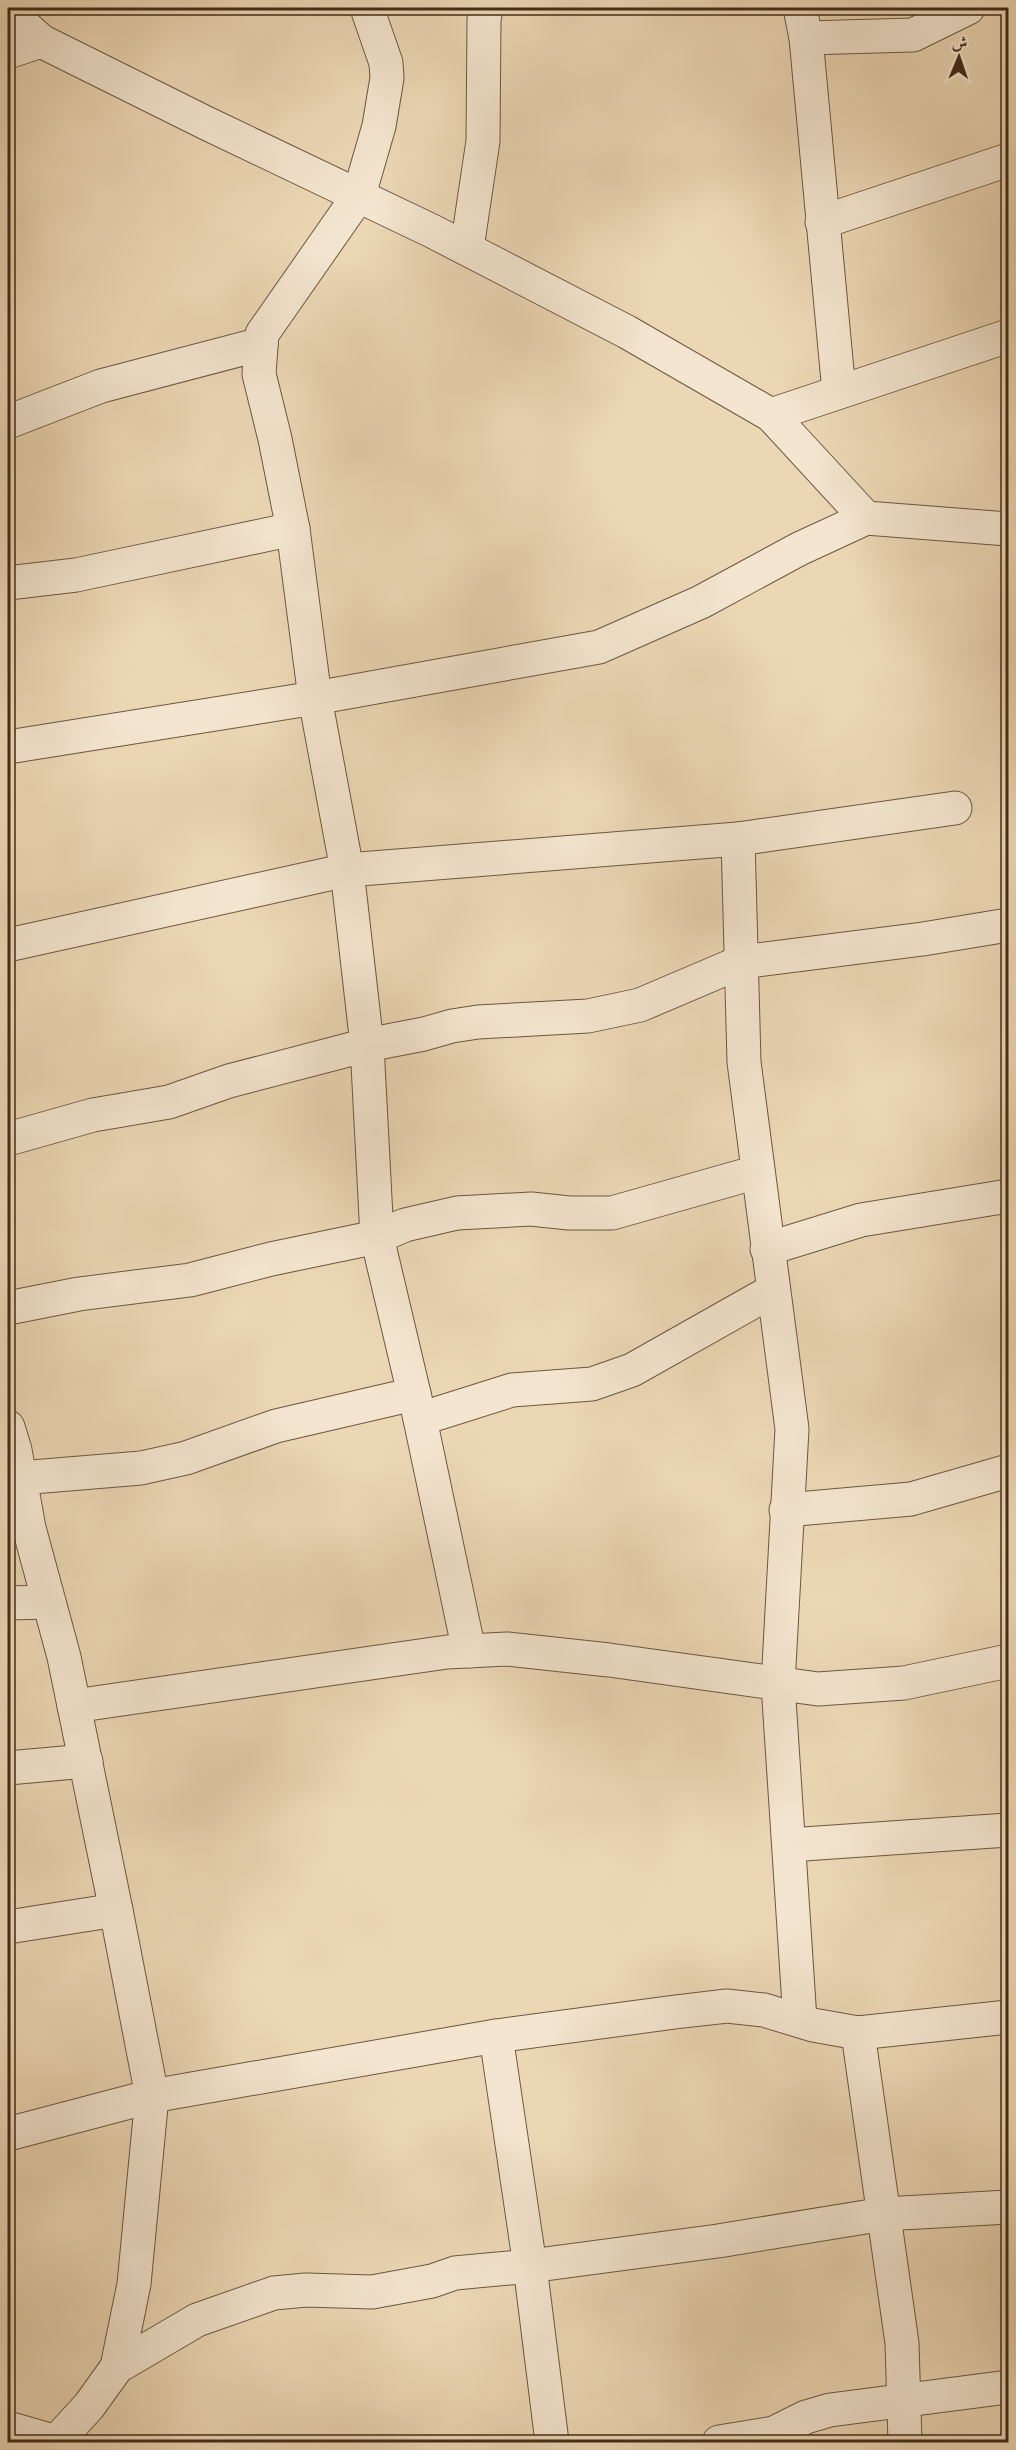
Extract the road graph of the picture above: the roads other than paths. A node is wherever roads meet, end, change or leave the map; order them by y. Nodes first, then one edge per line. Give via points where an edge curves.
1 (367, 8) edge
2 (486, 8) edge
3 (968, 8) edge
4 (8, 11) edge
5 (803, 23) edge
6 (41, 41) junction
7 (8, 52) edge
8 (1008, 160) edge
9 (359, 195) junction
10 (822, 222) junction
11 (467, 248) junction
12 (1008, 336) edge
13 (261, 344) junction
14 (839, 392) junction
15 (771, 415) junction
16 (8, 422) edge
17 (866, 518) junction
18 (292, 529) junction
19 (1008, 529) edge
20 (8, 584) edge
21 (315, 698) junction
22 (8, 747) edge
23 (955, 808) dead end
24 (738, 839) junction
25 (347, 870) junction
26 (1008, 925) edge
27 (8, 945) edge
28 (741, 962) junction
29 (367, 1045) junction
30 (8, 1139) edge
31 (757, 1172) junction
32 (1008, 1196) edge
33 (377, 1237) junction
34 (767, 1249) junction
35 (772, 1291) junction
36 (8, 1308) edge
37 (417, 1407) junction
38 (8, 1428) edge
39 (1008, 1471) edge
40 (20, 1478) junction
41 (786, 1510) junction
42 (49, 1602) junction
43 (8, 1603) edge
44 (469, 1651) junction
45 (1008, 1661) edge
46 (778, 1684) junction
47 (74, 1706) junction
48 (86, 1761) junction
49 (8, 1768) edge
50 (1008, 1830) edge
51 (789, 1845) junction
52 (116, 1910) junction
53 (8, 1927) edge
54 (1008, 2017) edge
55 (800, 2020) junction
56 (858, 2033) junction
57 (496, 2036) junction
58 (152, 2096) junction
59 (8, 2134) edge
60 (1008, 2207) edge
61 (884, 2214) junction
62 (530, 2266) junction
63 (117, 2367) junction
64 (1008, 2387) edge
65 (905, 2401) junction
66 (8, 2428) edge
67 (57, 2442) edge
68 (552, 2442) edge
69 (719, 2442) edge
70 (905, 2442) edge

1 - 9 street via 386,63 387,78 380,126
2 - 11 street via 483,141
3 - 5 street via 913,35
4 - 6 street
5 - 10 street
6 - 7 street
6 - 9 street
8 - 10 street
9 - 11 street
9 - 13 street via 262,334
10 - 14 street
11 - 15 street via 627,332
12 - 14 street
13 - 16 street via 101,386
13 - 18 street via 259,374
14 - 15 street
15 - 17 street
17 - 19 street
17 - 21 street via 701,602 599,647
18 - 20 street via 76,575
18 - 21 street
21 - 22 street
21 - 25 street
23 - 24 street
24 - 25 street
24 - 28 street
25 - 27 street
25 - 29 street
26 - 28 street
28 - 29 street via 620,1010 588,1016 478,1022
28 - 31 street via 744,1062
29 - 30 street via 229,1081 169,1102 93,1115
29 - 33 street
31 - 33 street via 612,1213 569,1214 531,1209 457,1213 405,1225
31 - 34 street
32 - 34 street via 861,1220
33 - 36 street via 190,1280 79,1294
33 - 37 street
34 - 35 street
35 - 37 street via 633,1370 609,1379 579,1386 512,1390
35 - 41 street via 792,1430
37 - 40 street via 276,1426 186,1458 141,1468
37 - 44 street
38 - 40 street
39 - 41 street via 911,1499
40 - 42 street
41 - 46 street
42 - 43 street
42 - 47 street
44 - 46 street via 529,1651
44 - 47 street
45 - 46 street via 904,1683 818,1689
46 - 51 street
47 - 48 street
48 - 49 street
48 - 52 street
50 - 51 street
51 - 55 street
52 - 53 street
52 - 58 street
54 - 56 street
55 - 56 street
55 - 57 street via 764,2010 727,2006
56 - 61 street
57 - 58 street
57 - 62 street
58 - 59 street
58 - 63 street via 134,2284
60 - 61 street
61 - 62 street
61 - 65 street via 902,2343
62 - 63 street via 455,2272 432,2282 372,2292 306,2290 274,2294 197,2320
62 - 68 street
63 - 67 street
64 - 65 street
65 - 69 street via 830,2410 774,2433
65 - 70 street
66 - 67 street

